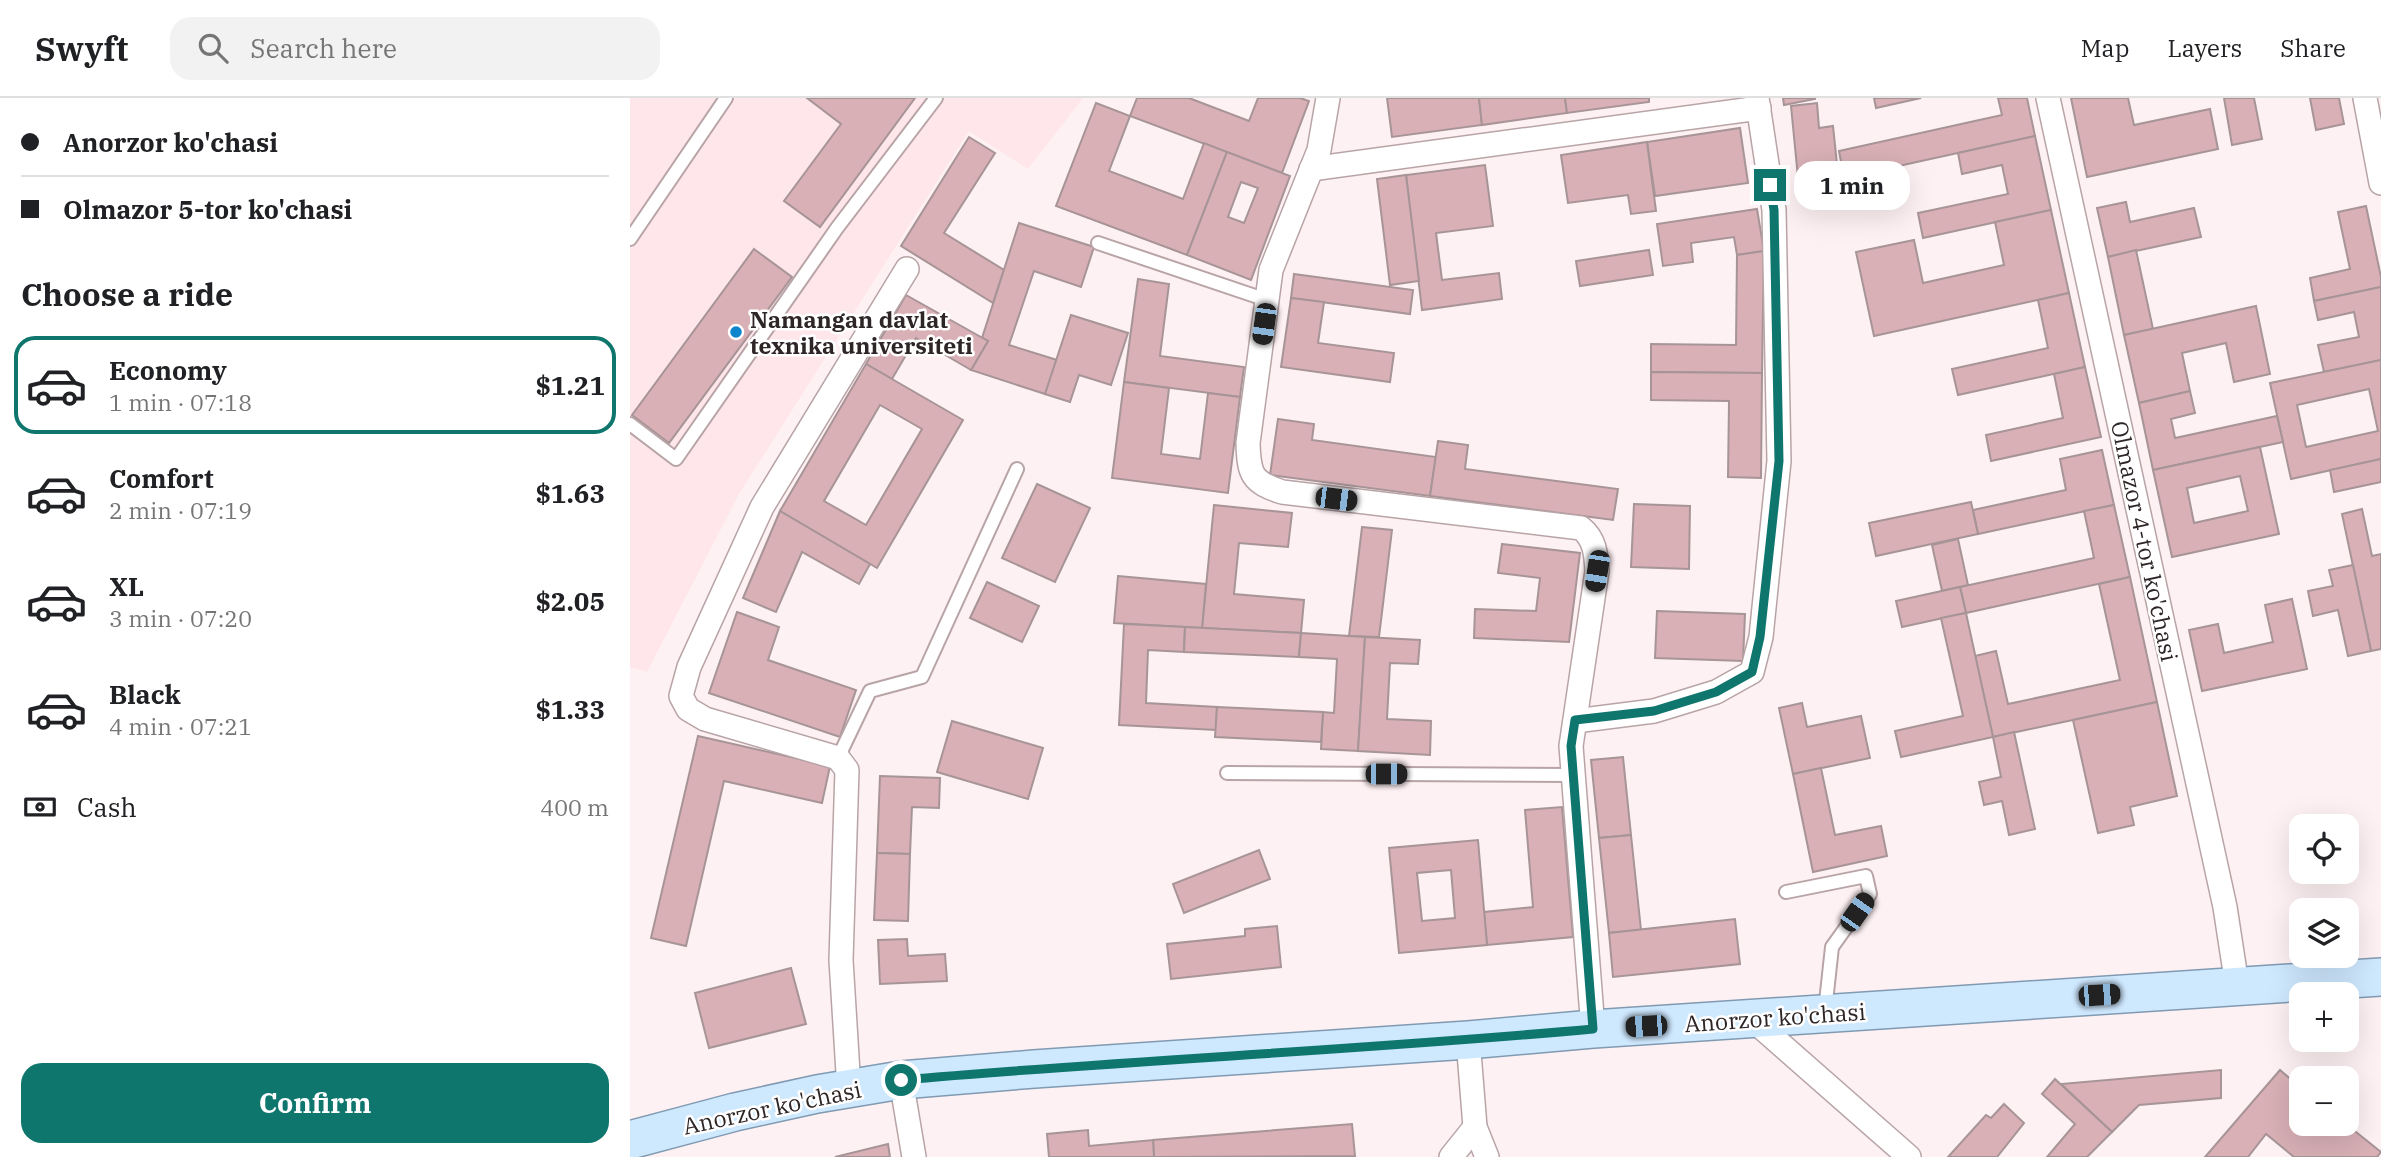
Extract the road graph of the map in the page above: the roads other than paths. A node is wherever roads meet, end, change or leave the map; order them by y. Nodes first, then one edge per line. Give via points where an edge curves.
1 (726, 98) edge
2 (936, 98) edge
3 (1328, 98) edge
4 (2048, 98) edge
5 (2365, 98) edge
6 (1758, 103) edge
7 (1311, 169) junction
8 (2381, 183) edge
9 (630, 239) edge
10 (1098, 243) dead end
11 (907, 269) dead end
12 (1267, 300) junction
13 (630, 424) edge
14 (1017, 469) dead end
15 (1575, 720) junction
16 (838, 758) junction
17 (1227, 773) dead end
18 (1573, 775) junction
19 (1786, 892) dead end
20 (2381, 976) edge
21 (2237, 985) junction
22 (1824, 1015) junction
23 (1752, 1019) junction
24 (1593, 1029) junction
25 (1468, 1040) junction
26 (901, 1080) junction
27 (849, 1089) junction
28 (1475, 1127) junction
29 (630, 1140) edge
30 (914, 1157) edge
31 (1451, 1157) edge
32 (1487, 1157) edge
33 (1909, 1157) edge

1 - 9 lane
2 - 13 lane via 837,228 676,459
3 - 7 street
4 - 21 street, Olmazor 4-tor ko'chasi via 2222,894
5 - 8 street
6 - 7 street
6 - 15 street via 1774,210 1779,461 1752,672 1716,692 1654,711
7 - 12 street via 1271,270
10 - 12 lane
11 - 16 street via 762,507 689,667 681,695 688,709 705,719
12 - 15 street via 1248,443 1250,468 1261,485 1282,492 1581,528 1588,534 1597,556 1597,571
14 - 16 lane via 922,677 870,691
15 - 18 street
16 - 27 street via 847,770 848,789 842,960
17 - 18 lane
18 - 24 street
19 - 22 lane via 1866,876 1870,894 1832,947
20 - 21 main road, Anorzor ko'chasi
21 - 22 main road, Anorzor ko'chasi
22 - 23 main road, Anorzor ko'chasi
23 - 24 main road, Anorzor ko'chasi
23 - 33 street
24 - 25 main road, Anorzor ko'chasi
25 - 26 main road, Anorzor ko'chasi
25 - 28 street
26 - 27 main road, Anorzor ko'chasi
26 - 30 street
27 - 29 main road, Anorzor ko'chasi
28 - 31 street
28 - 32 street

